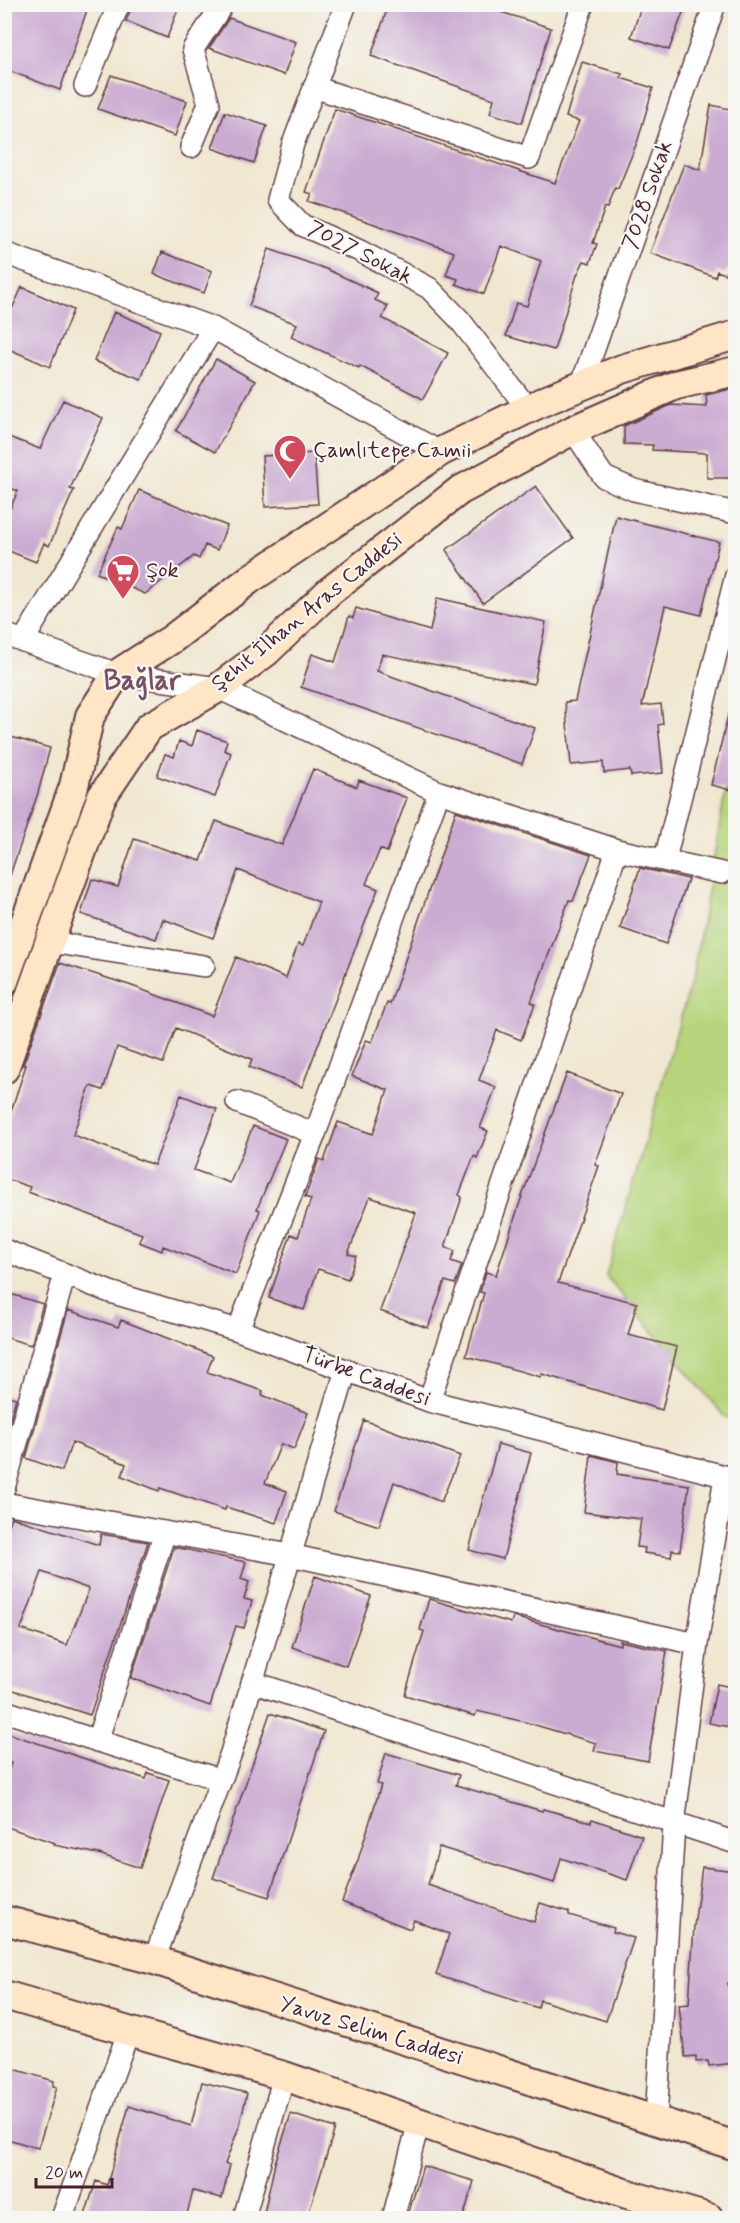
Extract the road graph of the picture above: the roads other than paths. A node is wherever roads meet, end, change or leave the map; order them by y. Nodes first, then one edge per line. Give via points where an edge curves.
1 (119, 4) edge
2 (223, 4) edge
3 (346, 4) edge
4 (583, 4) edge
5 (715, 4) edge
6 (85, 86) dead end
7 (314, 87) junction
8 (191, 147) dead end
9 (6, 257) edge
10 (213, 328) junction
11 (735, 335) edge
12 (735, 371) edge
13 (581, 386) junction
14 (528, 409) junction
15 (573, 430) junction
16 (440, 452) junction
17 (735, 513) edge
18 (735, 575) edge
19 (14, 637) edge
20 (117, 674) junction
21 (218, 688) junction
22 (439, 792) junction
23 (617, 850) junction
24 (665, 859) junction
25 (722, 873) dead end
26 (50, 942) junction
27 (204, 966) dead end
28 (4, 981) edge
29 (4, 1069) edge
30 (237, 1102) dead end
31 (315, 1134) junction
32 (4, 1250) edge
33 (65, 1274) junction
34 (238, 1330) junction
35 (346, 1370) junction
36 (429, 1401) junction
37 (730, 1478) edge
38 (4, 1488) edge
39 (4, 1503) edge
40 (165, 1532) junction
41 (290, 1555) junction
42 (697, 1644) junction
43 (252, 1682) junction
44 (4, 1711) edge
45 (97, 1741) junction
46 (221, 1780) junction
47 (674, 1824) junction
48 (735, 1843) edge
49 (4, 1920) edge
50 (154, 1960) junction
51 (4, 1995) edge
52 (129, 2030) junction
53 (284, 2076) junction
54 (656, 2120) junction
55 (419, 2122) junction
56 (735, 2146) edge
57 (62, 2218) edge
58 (244, 2218) edge
59 (393, 2218) edge
60 (709, 2218) edge

1 - 6 street
2 - 8 street via 193,49 209,104
3 - 7 street, 7027 Sokak
4 - 7 street via 529,158
5 - 13 street, 7028 Sokak
7 - 14 street, 7027 Sokak via 278,200 302,225 429,288 459,319
9 - 10 street
10 - 16 street
10 - 19 street
11 - 13 main road via 622,369
12 - 15 main road, Şehit İlhan Aras Caddesi via 676,385
13 - 14 main road
14 - 16 main road
15 - 17 street via 604,477 634,490
15 - 21 main road, Şehit İlhan Aras Caddesi via 459,491 330,591 266,652
16 - 20 main road
18 - 24 street
19 - 20 street
20 - 21 street
20 - 28 main road via 90,716 74,786
21 - 22 street
21 - 26 main road, Şehit İlhan Aras Caddesi via 149,727 101,798
22 - 23 street
22 - 31 street
23 - 24 street
23 - 36 street
24 - 25 street
26 - 27 street
26 - 29 main road, Şehit İlhan Aras Caddesi
30 - 31 street
31 - 34 street
32 - 33 street, Türbe Caddesi
33 - 34 street, Türbe Caddesi
33 - 38 street
34 - 35 street, Türbe Caddesi
35 - 36 street, Türbe Caddesi
35 - 41 street
36 - 37 street, Türbe Caddesi
37 - 42 street
39 - 40 street
40 - 41 street
40 - 45 street
41 - 42 street
41 - 43 street
42 - 47 street
43 - 46 street
43 - 47 street
44 - 45 street
45 - 46 street
46 - 50 street
47 - 48 street
47 - 54 street
49 - 50 main road, Yavuz Selim Caddesi
50 - 54 main road, Yavuz Selim Caddesi
51 - 52 main road
52 - 53 main road
52 - 57 street
53 - 55 main road
53 - 58 street
54 - 56 main road, Yavuz Selim Caddesi
55 - 59 street
55 - 60 main road

